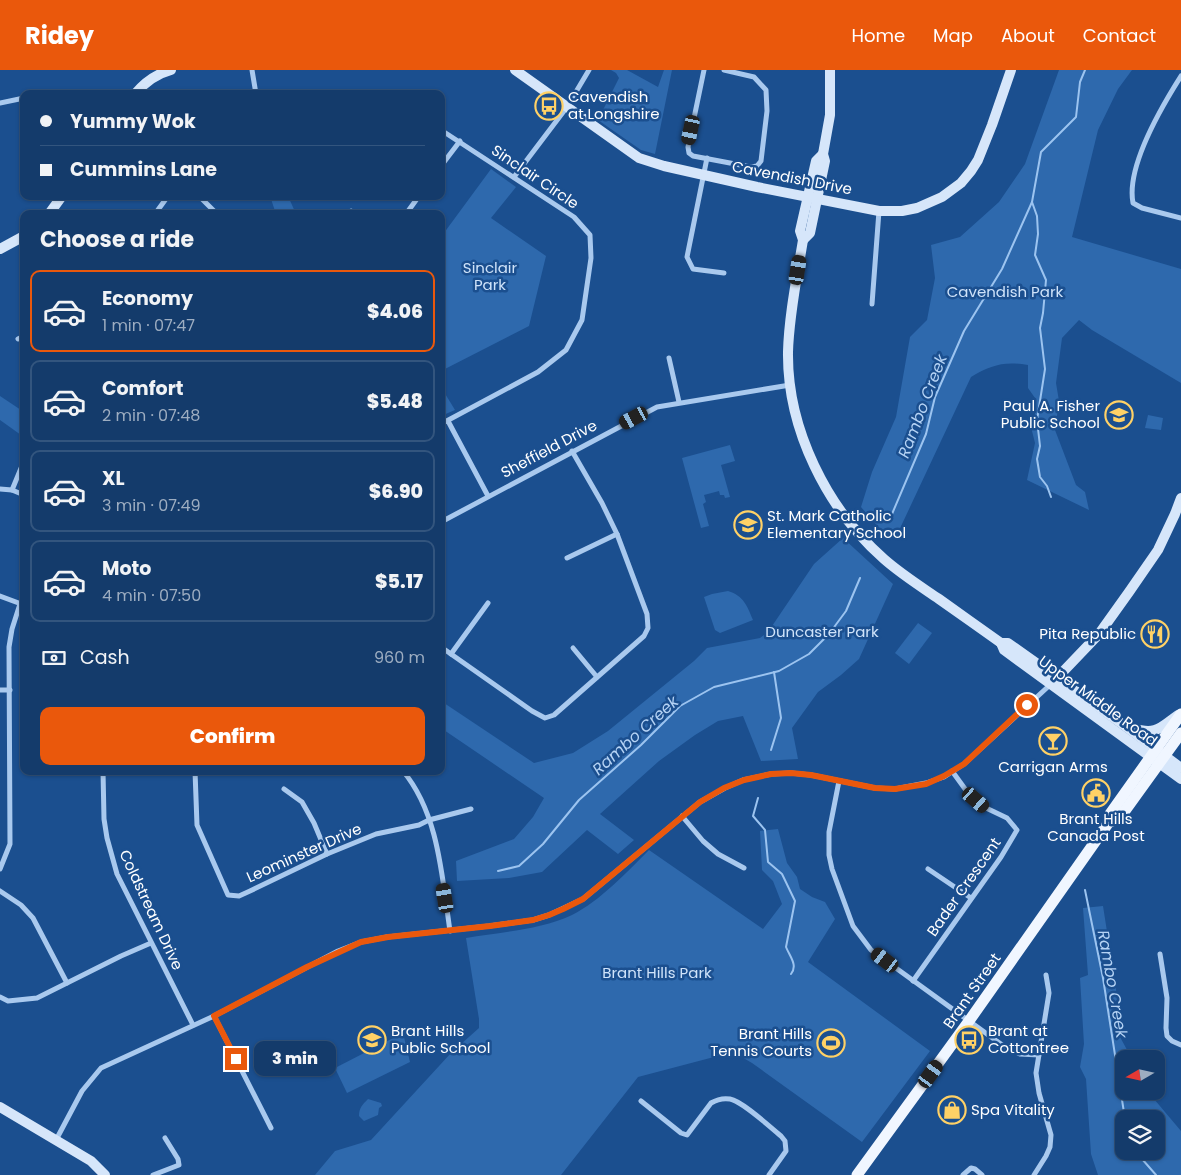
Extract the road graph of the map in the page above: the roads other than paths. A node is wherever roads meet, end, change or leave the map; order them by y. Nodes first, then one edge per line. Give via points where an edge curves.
1 (171, 70) edge
2 (252, 70) edge
3 (515, 70) edge
4 (589, 70) edge
5 (704, 70) edge
6 (724, 70) edge
7 (830, 70) edge
8 (1011, 70) edge
9 (1181, 76) edge
10 (139, 90) edge
11 (255, 90) edge
12 (20, 99) edge
13 (0, 103) edge
14 (567, 107) junction
15 (445, 132) edge
16 (460, 141) junction
17 (707, 158) junction
18 (445, 161) edge
19 (703, 175) junction
20 (514, 176) junction
21 (812, 197) junction
22 (203, 200) edge
23 (213, 210) edge
24 (879, 211) junction
25 (1181, 218) edge
26 (20, 238) edge
27 (0, 249) edge
28 (724, 273) dead end
29 (872, 304) dead end
30 (669, 358) dead end
31 (790, 385) junction
32 (679, 402) junction
33 (448, 421) junction
34 (445, 422) edge
35 (572, 451) junction
36 (20, 471) edge
37 (0, 489) edge
38 (12, 490) junction
39 (20, 493) edge
40 (488, 496) junction
41 (1181, 498) edge
42 (445, 520) edge
43 (617, 534) junction
44 (568, 558) dead end
45 (0, 596) edge
46 (20, 603) edge
47 (488, 603) dead end
48 (20, 609) edge
49 (573, 648) dead end
50 (445, 650) edge
51 (451, 654) junction
52 (597, 677) junction
53 (1053, 681) junction
54 (0, 690) edge
55 (10, 690) junction
56 (1181, 714) edge
57 (1125, 726) junction
58 (1181, 733) edge
59 (1157, 756) junction
60 (1181, 768) edge
61 (952, 771) junction
62 (104, 775) edge
63 (195, 775) edge
64 (405, 775) edge
65 (1181, 779) edge
66 (839, 781) junction
67 (284, 790) dead end
68 (471, 809) dead end
69 (682, 816) junction
70 (428, 820) junction
71 (327, 854) junction
72 (744, 868) dead end
73 (0, 869) edge
74 (928, 869) dead end
75 (0, 891) edge
76 (971, 898) junction
77 (450, 931) junction
78 (150, 943) junction
79 (1160, 954) dead end
80 (1046, 975) dead end
81 (913, 981) junction
82 (67, 983) junction
83 (0, 997) edge
84 (214, 1016) junction
85 (969, 1021) junction
86 (193, 1025) junction
87 (1181, 1045) edge
88 (1039, 1055) junction
89 (641, 1101) dead end
90 (0, 1107) edge
91 (271, 1128) dead end
92 (165, 1138) dead end
93 (56, 1140) junction
94 (105, 1175) edge
95 (153, 1175) edge
96 (769, 1175) edge
97 (857, 1175) edge
98 (963, 1175) edge
99 (982, 1175) edge
100 (1034, 1175) edge

1 - 10 street via 163,72
2 - 11 street
3 - 14 street, Cavendish Drive
4 - 14 street
5 - 17 street, Cavendish Drive via 688,147 689,154
6 - 17 street, Cavendish Drive via 754,77 766,90 761,161 751,168
7 - 21 street, Upper Middle Road via 830,115 823,154 816,160
8 - 24 street, Cavendish Drive via 978,160 961,183 930,204 902,211
9 - 25 street via 1148,134 1131,192 1133,203 1142,208
12 - 13 street
14 - 19 street, Cavendish Drive via 639,158
14 - 20 street
15 - 16 street, Sinclair Circle
16 - 18 street
16 - 20 street, Sinclair Circle
17 - 19 street
19 - 21 street, Cavendish Drive
19 - 28 street via 687,257 693,268
20 - 33 street, Sinclair Circle via 574,217 590,235 591,258 582,320 566,350 538,372
21 - 24 street, Cavendish Drive
21 - 31 street, Upper Middle Road via 810,233 803,240 790,324
22 - 23 street
24 - 29 street
26 - 27 street
30 - 32 street
31 - 32 street, Sheffield Drive
31 - 53 street, Upper Middle Road via 806,444 825,485 868,544 903,574 1001,643 1008,643
32 - 35 street, Sheffield Drive via 657,407
33 - 34 street, Sinclair Circle
33 - 40 street
35 - 40 street, Sheffield Drive
35 - 43 street
36 - 38 street
37 - 38 street
38 - 39 street
40 - 42 street, Sheffield Drive
41 - 53 street via 1158,550 1129,592 1099,634
43 - 44 street
43 - 52 street via 648,628 644,636
45 - 46 street
47 - 51 street
48 - 55 street via 9,647
49 - 52 street
50 - 51 street
51 - 52 street via 545,718 554,715
53 - 57 street, Upper Middle Road
53 - 59 street, Upper Middle Road
53 - 61 street via 981,750
54 - 55 street
55 - 73 street via 10,844
56 - 57 street via 1157,730 1141,731
56 - 59 main road, Brant Street
57 - 59 street, Upper Middle Road
58 - 59 main road, Brant Street
59 - 60 street, Upper Middle Road
59 - 65 street, Upper Middle Road
59 - 85 main road, Brant Street via 1119,819 1109,822
61 - 66 street via 926,784 895,789
61 - 76 street, Bader Crescent via 968,793 984,807 1007,818 1017,830
62 - 78 street, Coldstream Drive via 104,819 111,857
63 - 71 street, Leominster Drive via 197,825 228,895 250,892
64 - 70 street via 424,806
66 - 69 street via 791,773 744,780 724,788
66 - 81 street via 829,832 829,855 842,900 853,926 871,950
67 - 71 street via 302,802
68 - 70 street, Leominster Drive
69 - 72 street via 718,854
69 - 77 street via 583,899 563,909 533,920
70 - 71 street, Leominster Drive via 376,834
70 - 77 street via 437,850
74 - 76 street
75 - 82 street via 33,918
76 - 81 street, Bader Crescent
77 - 84 street via 361,942
78 - 82 street
78 - 86 street, Coldstream Drive
79 - 87 street via 1167,998 1167,1036
80 - 88 street via 1049,994
81 - 85 street
82 - 83 street via 37,998 8,1001
84 - 86 street
84 - 91 street
85 - 88 street via 1012,1051
85 - 97 main road, Brant Street
86 - 93 street via 101,1068 82,1091
88 - 100 street via 1036,1074 1051,1135 1046,1156
89 - 96 street via 687,1135 711,1103 730,1098 752,1112 785,1141 786,1151
90 - 93 street
92 - 95 street via 179,1165
93 - 94 street via 91,1161
98 - 99 street via 971,1168

